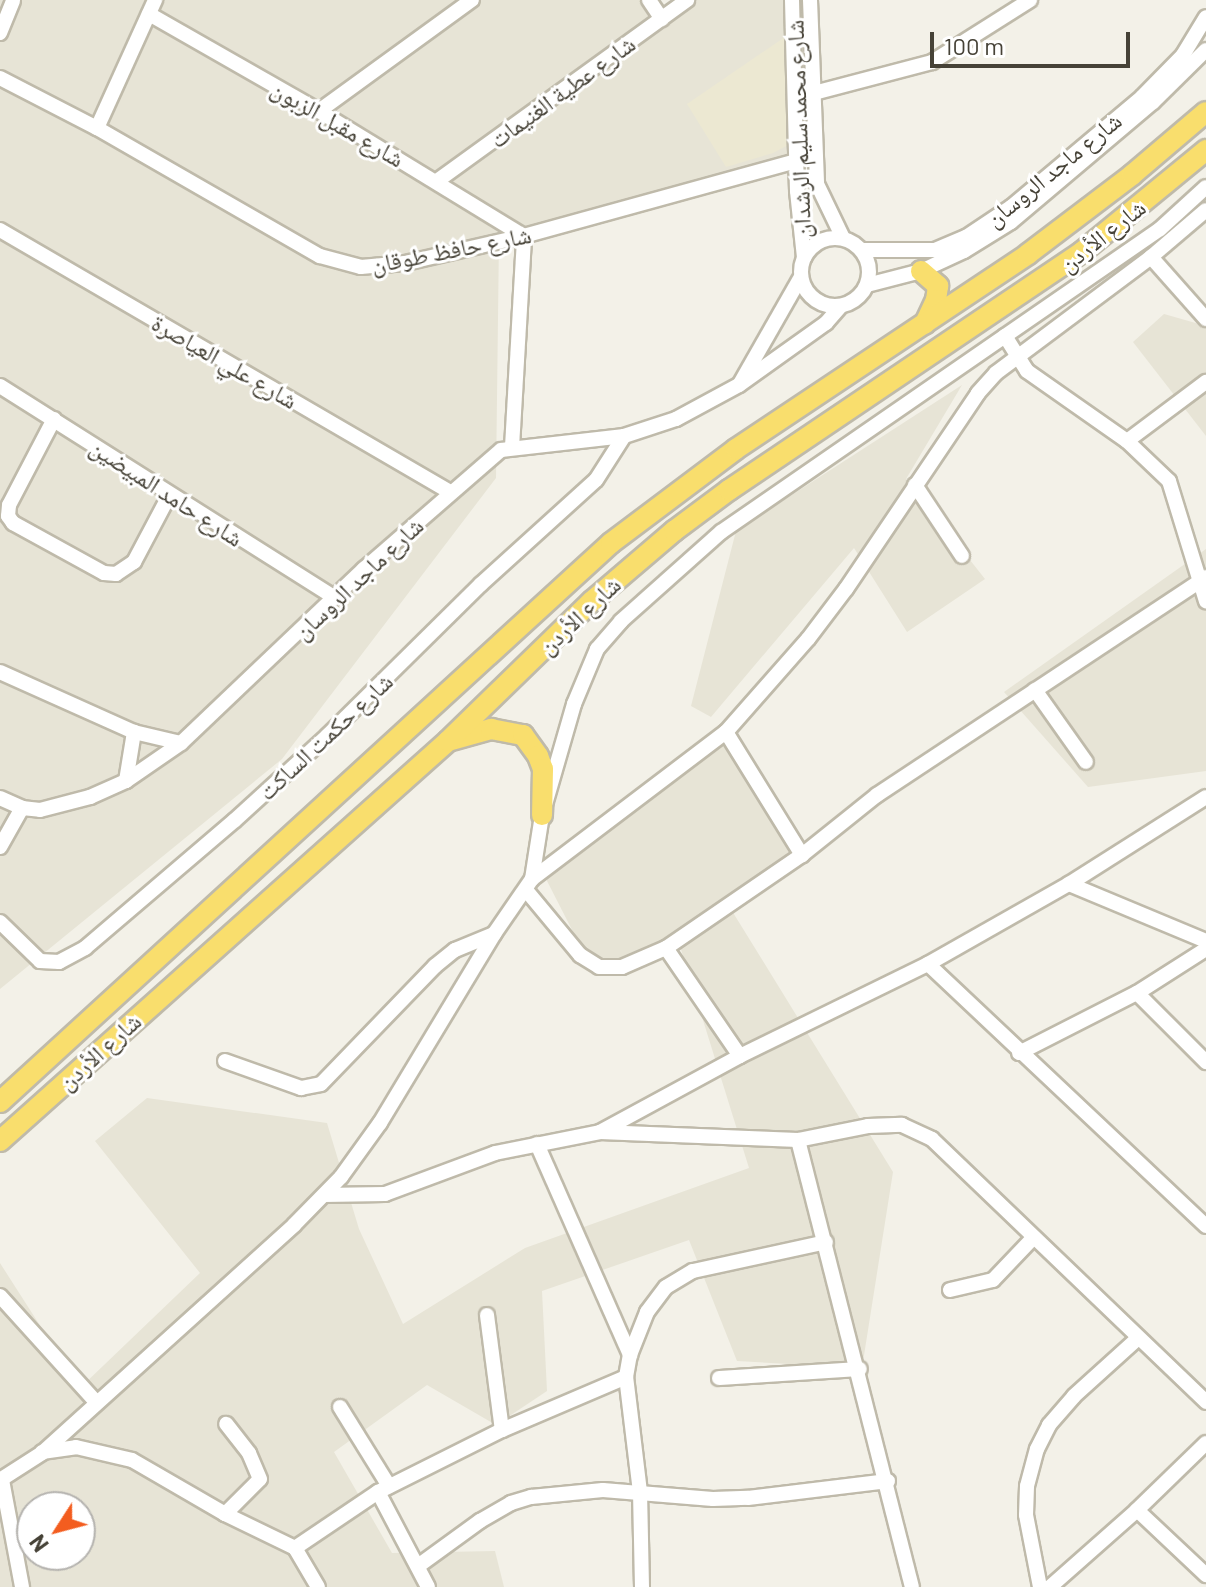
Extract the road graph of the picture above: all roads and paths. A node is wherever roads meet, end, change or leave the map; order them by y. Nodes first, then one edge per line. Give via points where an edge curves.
1 (472, 0) edge
2 (649, 0) edge
3 (687, 0) edge
4 (792, 0) edge
5 (810, 0) edge
6 (1030, 0) edge
7 (8, 5) edge
8 (152, 7) edge
9 (1206, 17) edge
10 (662, 19) junction
11 (0, 33) edge
12 (1206, 50) edge
13 (0, 78) edge
14 (814, 93) junction
15 (319, 111) junction
16 (1206, 112) edge
17 (97, 128) junction
18 (1206, 150) edge
19 (796, 161) junction
20 (437, 181) junction
21 (1206, 187) edge
22 (1206, 210) edge
23 (0, 230) edge
24 (524, 236) junction
25 (843, 238) junction
26 (862, 250) junction
27 (1151, 257) junction
28 (804, 258) junction
29 (921, 271) junction
30 (801, 277) junction
31 (867, 285) junction
32 (841, 306) junction
33 (1206, 319) edge
34 (924, 326) junction
35 (1005, 336) junction
36 (1017, 355) junction
37 (1206, 382) edge
38 (739, 385) junction
39 (0, 386) edge
40 (54, 419) junction
41 (624, 436) junction
42 (1127, 441) junction
43 (512, 447) junction
44 (915, 485) junction
45 (450, 492) junction
46 (169, 496) junction
47 (962, 556) dead end
48 (1203, 579) edge
49 (335, 598) junction
50 (1206, 601) edge
51 (0, 672) edge
52 (1035, 690) junction
53 (134, 732) junction
54 (726, 732) junction
55 (448, 741) junction
56 (181, 743) junction
57 (1086, 762) dead end
58 (126, 781) junction
59 (1206, 797) edge
60 (0, 798) edge
61 (22, 808) junction
62 (1190, 808) junction
63 (1206, 814) edge
64 (542, 815) junction
65 (0, 847) edge
66 (802, 855) junction
67 (1069, 884) junction
68 (529, 885) junction
69 (0, 922) edge
70 (494, 934) junction
71 (1206, 941) edge
72 (666, 948) junction
73 (1206, 949) edge
74 (928, 964) junction
75 (1137, 993) junction
76 (1019, 1053) junction
77 (740, 1056) junction
78 (225, 1061) dead end
79 (1206, 1062) edge
80 (0, 1102) edge
81 (600, 1132) junction
82 (798, 1140) junction
83 (0, 1141) edge
84 (537, 1144) junction
85 (324, 1195) junction
86 (1206, 1226) edge
87 (1033, 1238) junction
88 (826, 1242) junction
89 (950, 1290) dead end
90 (0, 1296) edge
91 (487, 1315) dead end
92 (1137, 1339) junction
93 (630, 1355) junction
94 (860, 1369) junction
95 (626, 1377) junction
96 (719, 1378) dead end
97 (96, 1402) junction
98 (1206, 1402) edge
99 (340, 1407) dead end
100 (226, 1424) dead end
101 (502, 1430) junction
102 (1206, 1443) edge
103 (42, 1453) junction
104 (1, 1480) edge
105 (888, 1481) junction
106 (384, 1489) junction
107 (640, 1492) junction
108 (1137, 1510) junction
109 (225, 1514) junction
110 (295, 1548) junction
111 (418, 1566) junction
112 (1206, 1575) edge
113 (22, 1587) edge
114 (318, 1587) edge
115 (428, 1587) edge
116 (642, 1587) edge
117 (912, 1587) edge
118 (1040, 1587) edge
119 (1050, 1587) edge

1 - 15 street
2 - 10 street
3 - 10 street, شارع عطية الغنيمات
4 - 19 street, شارع محمد سليم الرشدان
5 - 14 street, شارع محمد سليم الرشدان
6 - 14 street via 932,62
7 - 11 street
8 - 15 street, شارع مقبل الزبون
8 - 17 street
9 - 26 street, شارع ماجد الروسان via 1183,55 1142,97 1011,207 935,250
10 - 20 street, شارع عطية الغنيمات
12 - 29 street, شارع ماجد الروسان via 1011,222
13 - 17 street, شارع حافظ طوقان
14 - 25 street, شارع محمد سليم الرشدان via 817,184
15 - 20 street, شارع مقبل الزبون
16 - 34 highway, شارع الأردن via 1028,254
17 - 24 street, شارع حافظ طوقان via 340,263 405,263
18 - 55 highway, شارع الأردن via 1082,252 674,531 592,601
19 - 24 street, شارع حافظ طوقان
19 - 28 street, شارع محمد سليم الرشدان
20 - 24 street, شارع مقبل الزبون
21 - 35 street via 1160,229
22 - 27 street
23 - 45 street, شارع علي العياصرة
24 - 43 street
25 - 26 street
25 - 28 street via 820,241
26 - 31 street via 868,261
27 - 33 street
27 - 36 street
28 - 30 street
29 - 31 street, شارع ماجد الروسان
29 - 34 highway via 935,280 938,292
30 - 32 street via 820,303
30 - 38 street
31 - 32 street via 861,295
32 - 38 street, شارع ماجد الروسان via 826,323
34 - 80 highway, شارع الأردن via 736,449 589,561
35 - 36 street
35 - 64 street via 721,532 621,621 597,649 574,704
36 - 42 street via 1027,371
36 - 44 street via 978,393
37 - 42 street
38 - 41 street, شارع ماجد الروسان via 676,419
39 - 40 street, شارع حامد المبيضين
40 - 46 street, شارع حامد المبيضين
40 - 46 street via 8,508 17,526 104,573 116,574 134,562
41 - 43 street, شارع ماجد الروسان
41 - 69 street, شارع حكمت الساكت via 596,480 328,735 85,948 59,962 40,961
42 - 48 street via 1169,481
43 - 45 street, شارع ماجد الروسان via 485,461
44 - 47 street
44 - 54 street via 818,626
45 - 49 street, شارع ماجد الروسان
46 - 49 street, شارع حامد المبيضين
48 - 50 street
48 - 52 street
49 - 56 street, شارع ماجد الروسان
51 - 53 street
52 - 57 street
52 - 66 street via 877,795
53 - 56 street
53 - 58 street
54 - 66 street
54 - 68 street
55 - 64 highway via 491,729 523,735 543,769
55 - 83 highway, شارع الأردن
56 - 58 street, شارع ماجد الروسان
58 - 61 street, شارع ماجد الروسان via 61,807
59 - 62 street
60 - 61 street, شارع ماجد الروسان
61 - 65 street
62 - 63 street
62 - 67 street
64 - 68 street
66 - 72 street
67 - 71 street
67 - 74 street
68 - 70 street
68 - 72 street via 580,955 599,967 622,967
70 - 78 street via 455,950 435,966 316,1086 301,1088
70 - 85 street via 380,1123
72 - 77 street
73 - 75 street
74 - 76 street
74 - 77 street
75 - 76 street
75 - 79 street
76 - 86 street
77 - 81 street
81 - 82 street
81 - 84 street
82 - 87 street via 868,1126 916,1130 932,1139
82 - 88 street
84 - 85 street via 467,1162 385,1194
84 - 93 street
85 - 97 street
87 - 89 street via 993,1280
87 - 92 street
88 - 93 street via 681,1276 655,1299
88 - 94 street
90 - 97 street
91 - 101 street
92 - 98 street
92 - 118 street via 1074,1396 1037,1449 1026,1515
93 - 95 street
94 - 96 street
94 - 105 street
95 - 101 street
95 - 107 street
97 - 103 street
99 - 106 street
100 - 109 street via 249,1453 260,1479
101 - 106 street
102 - 108 street
103 - 104 street
103 - 109 street via 76,1447 132,1460
104 - 113 street
105 - 107 street via 748,1498
105 - 117 street
106 - 110 street
106 - 111 street
107 - 111 street via 582,1490 511,1503
107 - 116 street
108 - 112 street
108 - 119 street
109 - 110 street
110 - 114 street
111 - 115 street

